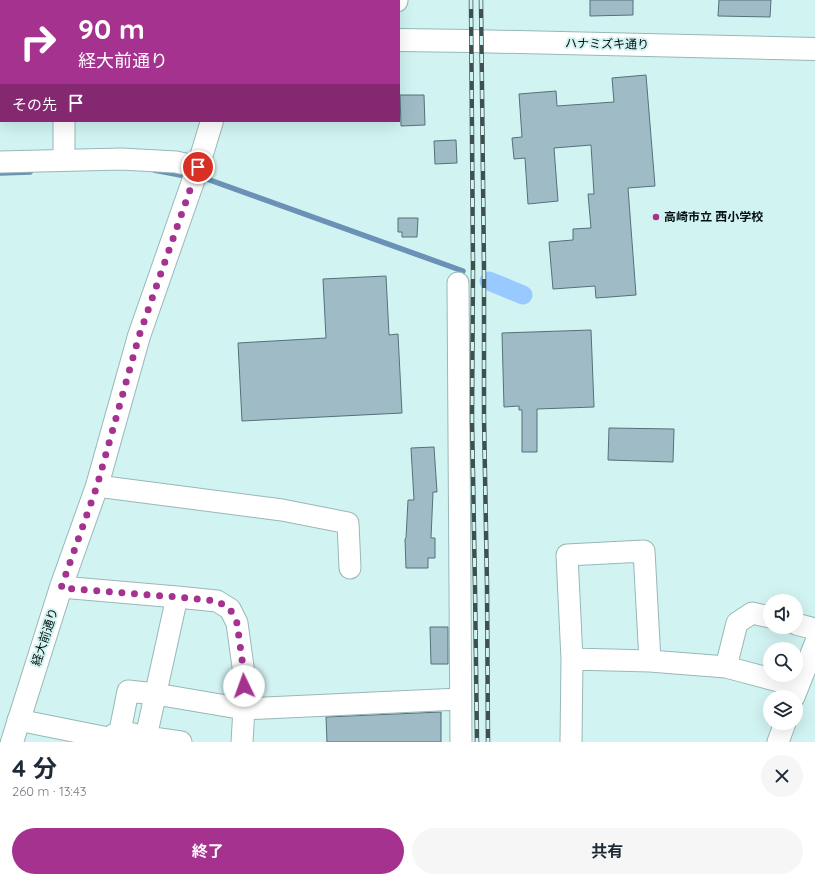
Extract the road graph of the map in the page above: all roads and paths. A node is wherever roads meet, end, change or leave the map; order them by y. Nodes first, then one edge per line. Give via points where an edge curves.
1 (400, 40) edge
2 (815, 49) edge
3 (64, 122) edge
4 (212, 122) edge
5 (64, 160) junction
6 (0, 162) edge
7 (198, 167) junction
8 (458, 283) dead end
9 (97, 486) junction
10 (350, 568) dead end
11 (61, 588) junction
12 (177, 597) junction
13 (763, 616) edge
14 (803, 626) edge
15 (815, 629) edge
16 (815, 644) edge
17 (572, 659) junction
18 (650, 661) junction
19 (726, 667) junction
20 (789, 690) edge
21 (796, 690) edge
22 (156, 694) junction
23 (460, 699) junction
24 (244, 709) junction
25 (18, 720) junction
26 (782, 730) edge
27 (112, 737) edge
28 (146, 737) junction
29 (12, 742) edge
30 (181, 742) edge
31 (242, 742) edge
32 (461, 742) edge
33 (570, 742) edge
34 (778, 742) edge

1 - 2 main road, ハナミズキ通り
3 - 5 street
4 - 7 main road, 経大前通り
5 - 6 street
5 - 7 street via 168,161
7 - 9 main road, 経大前通り via 139,336
8 - 23 street
9 - 10 street via 282,510 348,524
9 - 11 main road, 経大前通り
11 - 12 street
11 - 25 main road, 経大前通り
12 - 22 street
12 - 24 street via 217,601 230,609 237,623 244,674
13 - 19 street via 752,613 737,623
14 - 15 street
16 - 21 street
17 - 18 street
17 - 18 street via 567,555 644,551
17 - 33 street
18 - 19 street
19 - 20 street
22 - 24 street
22 - 27 street via 128,691
22 - 28 street
23 - 24 street
23 - 32 street
24 - 31 street
25 - 27 street
25 - 29 main road, 経大前通り
26 - 34 street
27 - 28 street
28 - 30 street

